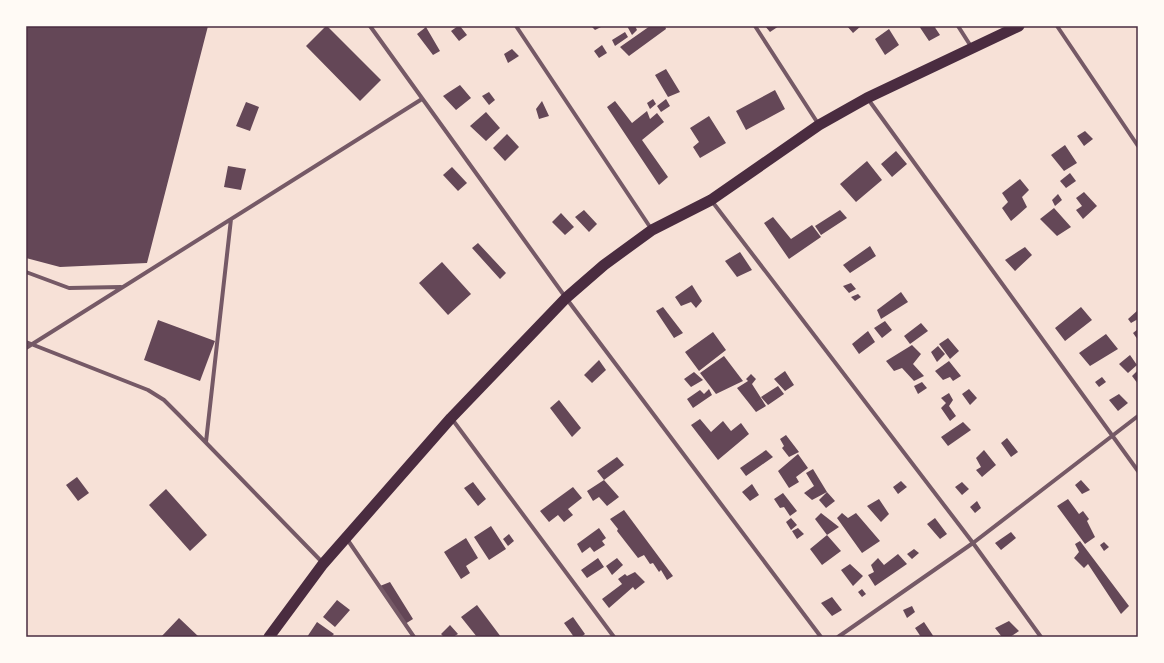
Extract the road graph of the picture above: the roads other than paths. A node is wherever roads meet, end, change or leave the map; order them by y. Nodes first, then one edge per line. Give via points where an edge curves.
1 (370, 26) edge
2 (516, 26) edge
3 (754, 26) edge
4 (958, 26) edge
5 (1019, 26) edge
6 (1057, 26) edge
7 (972, 48) junction
8 (867, 98) junction
9 (422, 99) junction
10 (819, 125) junction
11 (1138, 146) edge
12 (711, 200) junction
13 (231, 219) junction
14 (652, 230) junction
15 (26, 272) edge
16 (121, 287) junction
17 (566, 298) junction
18 (26, 342) edge
19 (32, 344) junction
20 (26, 348) edge
21 (1138, 416) edge
22 (451, 418) junction
23 (1113, 436) junction
24 (206, 442) junction
25 (1138, 471) edge
26 (346, 537) junction
27 (973, 543) junction
28 (324, 564) junction
29 (269, 637) edge
30 (414, 637) edge
31 (614, 637) edge
32 (821, 637) edge
33 (838, 637) edge
34 (1041, 637) edge

1 - 9 street
2 - 14 street
3 - 10 street
4 - 7 street
5 - 7 highway
6 - 11 street
7 - 8 highway
8 - 10 highway
8 - 23 street
9 - 13 street
9 - 17 street
10 - 12 highway
12 - 14 highway
12 - 27 street
13 - 16 street
13 - 24 street
14 - 17 highway
15 - 16 street via 69,288
16 - 19 street
17 - 22 highway
17 - 32 street
18 - 19 street
19 - 20 street
19 - 24 street via 148,390 164,400
21 - 23 street
22 - 26 highway
22 - 31 street
23 - 25 street
23 - 27 street
24 - 28 street
26 - 28 highway
26 - 30 street
27 - 33 street
27 - 34 street
28 - 29 highway

